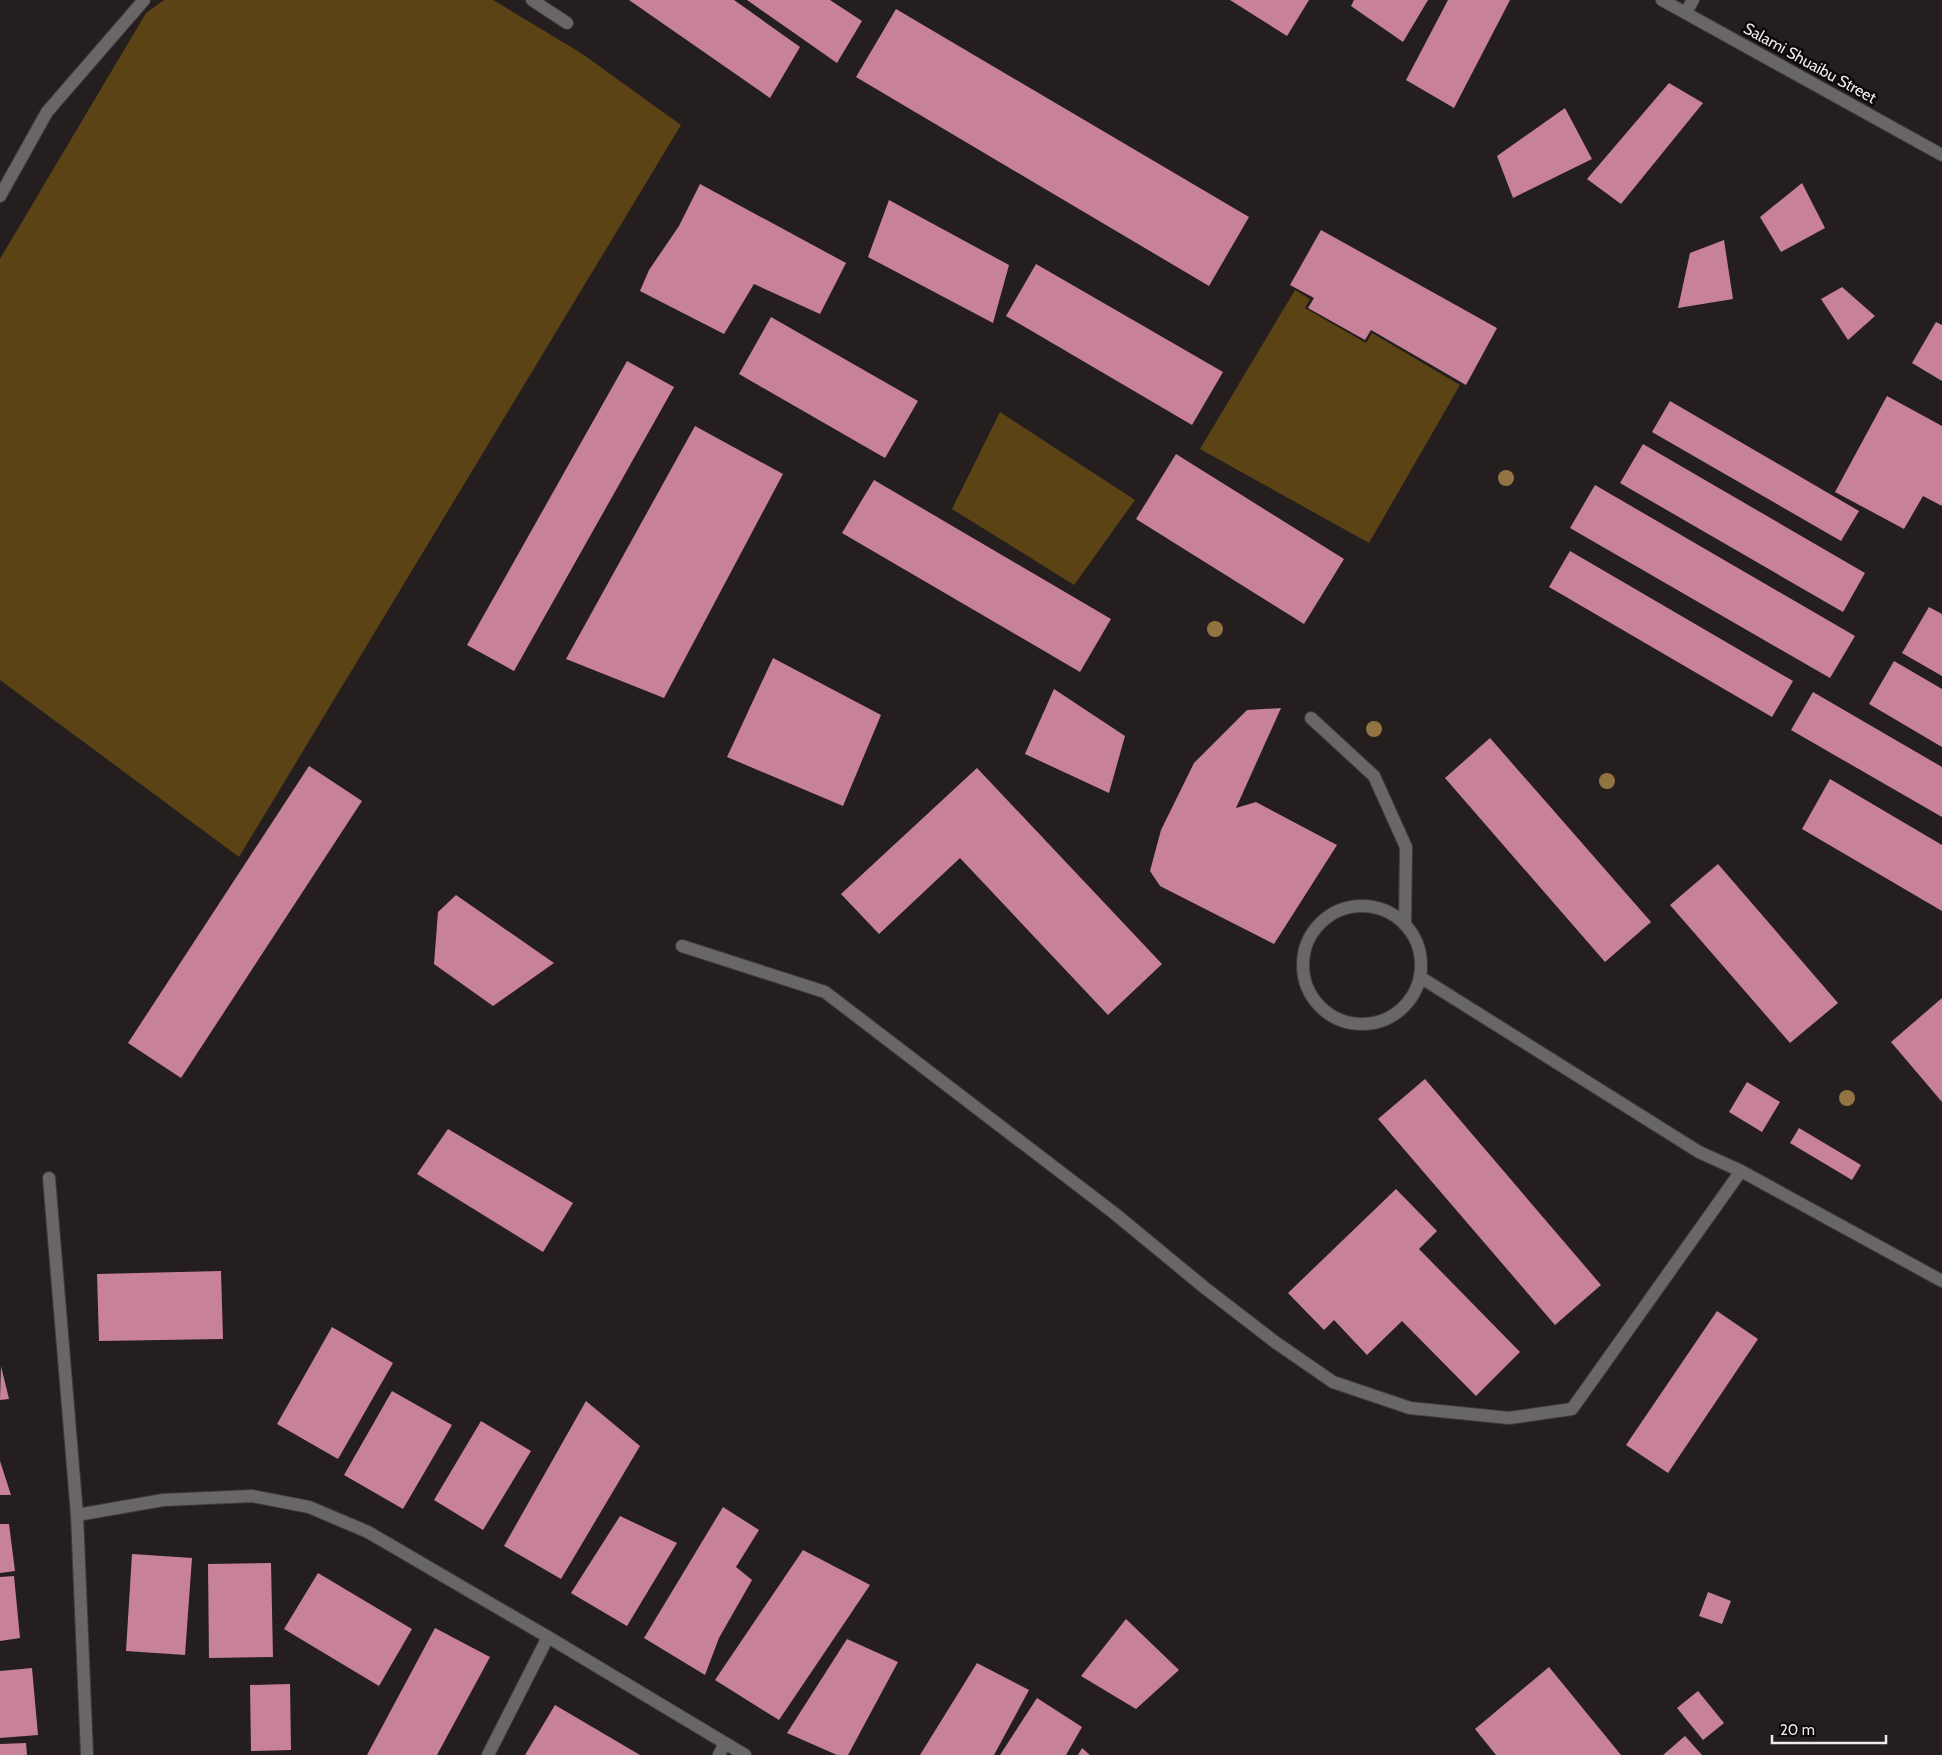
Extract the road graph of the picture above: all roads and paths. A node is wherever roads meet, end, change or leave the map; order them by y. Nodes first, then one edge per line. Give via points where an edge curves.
1 (144, 0) edge
2 (532, 0) edge
3 (1662, 0) edge
4 (1693, 0) edge
5 (1686, 12) junction
6 (567, 23) dead end
7 (1942, 155) edge
8 (0, 196) edge
9 (1311, 718) dead end
10 (1405, 925) junction
11 (682, 946) dead end
12 (1420, 977) junction
13 (1741, 1171) junction
14 (49, 1178) dead end
15 (1942, 1282) edge
16 (77, 1515) junction
17 (548, 1637) junction
18 (725, 1743) junction
19 (87, 1755) edge
20 (488, 1755) edge
21 (719, 1755) edge
22 (745, 1755) edge

1 - 8 street via 47,112
2 - 6 street
3 - 5 street, Salami Shuaibu Street
4 - 5 street
5 - 7 street, Salami Shuaibu Street
9 - 10 street via 1374,776 1406,847
10 - 12 street via 1415,940 1420,958
10 - 12 street via 1373,907 1354,906 1337,912 1321,921 1310,936 1304,953 1303,972 1318,1005 1333,1017 1350,1023 1369,1024 1386,1019 1402,1008 1414,994
11 - 13 street via 825,992 1283,1347 1333,1382 1410,1408 1509,1418 1572,1409
12 - 13 street via 1699,1152
13 - 15 street
14 - 16 street
16 - 17 street via 163,1500 252,1496 309,1506 368,1532
16 - 19 street
17 - 18 street
17 - 20 street
18 - 21 street
18 - 22 street

